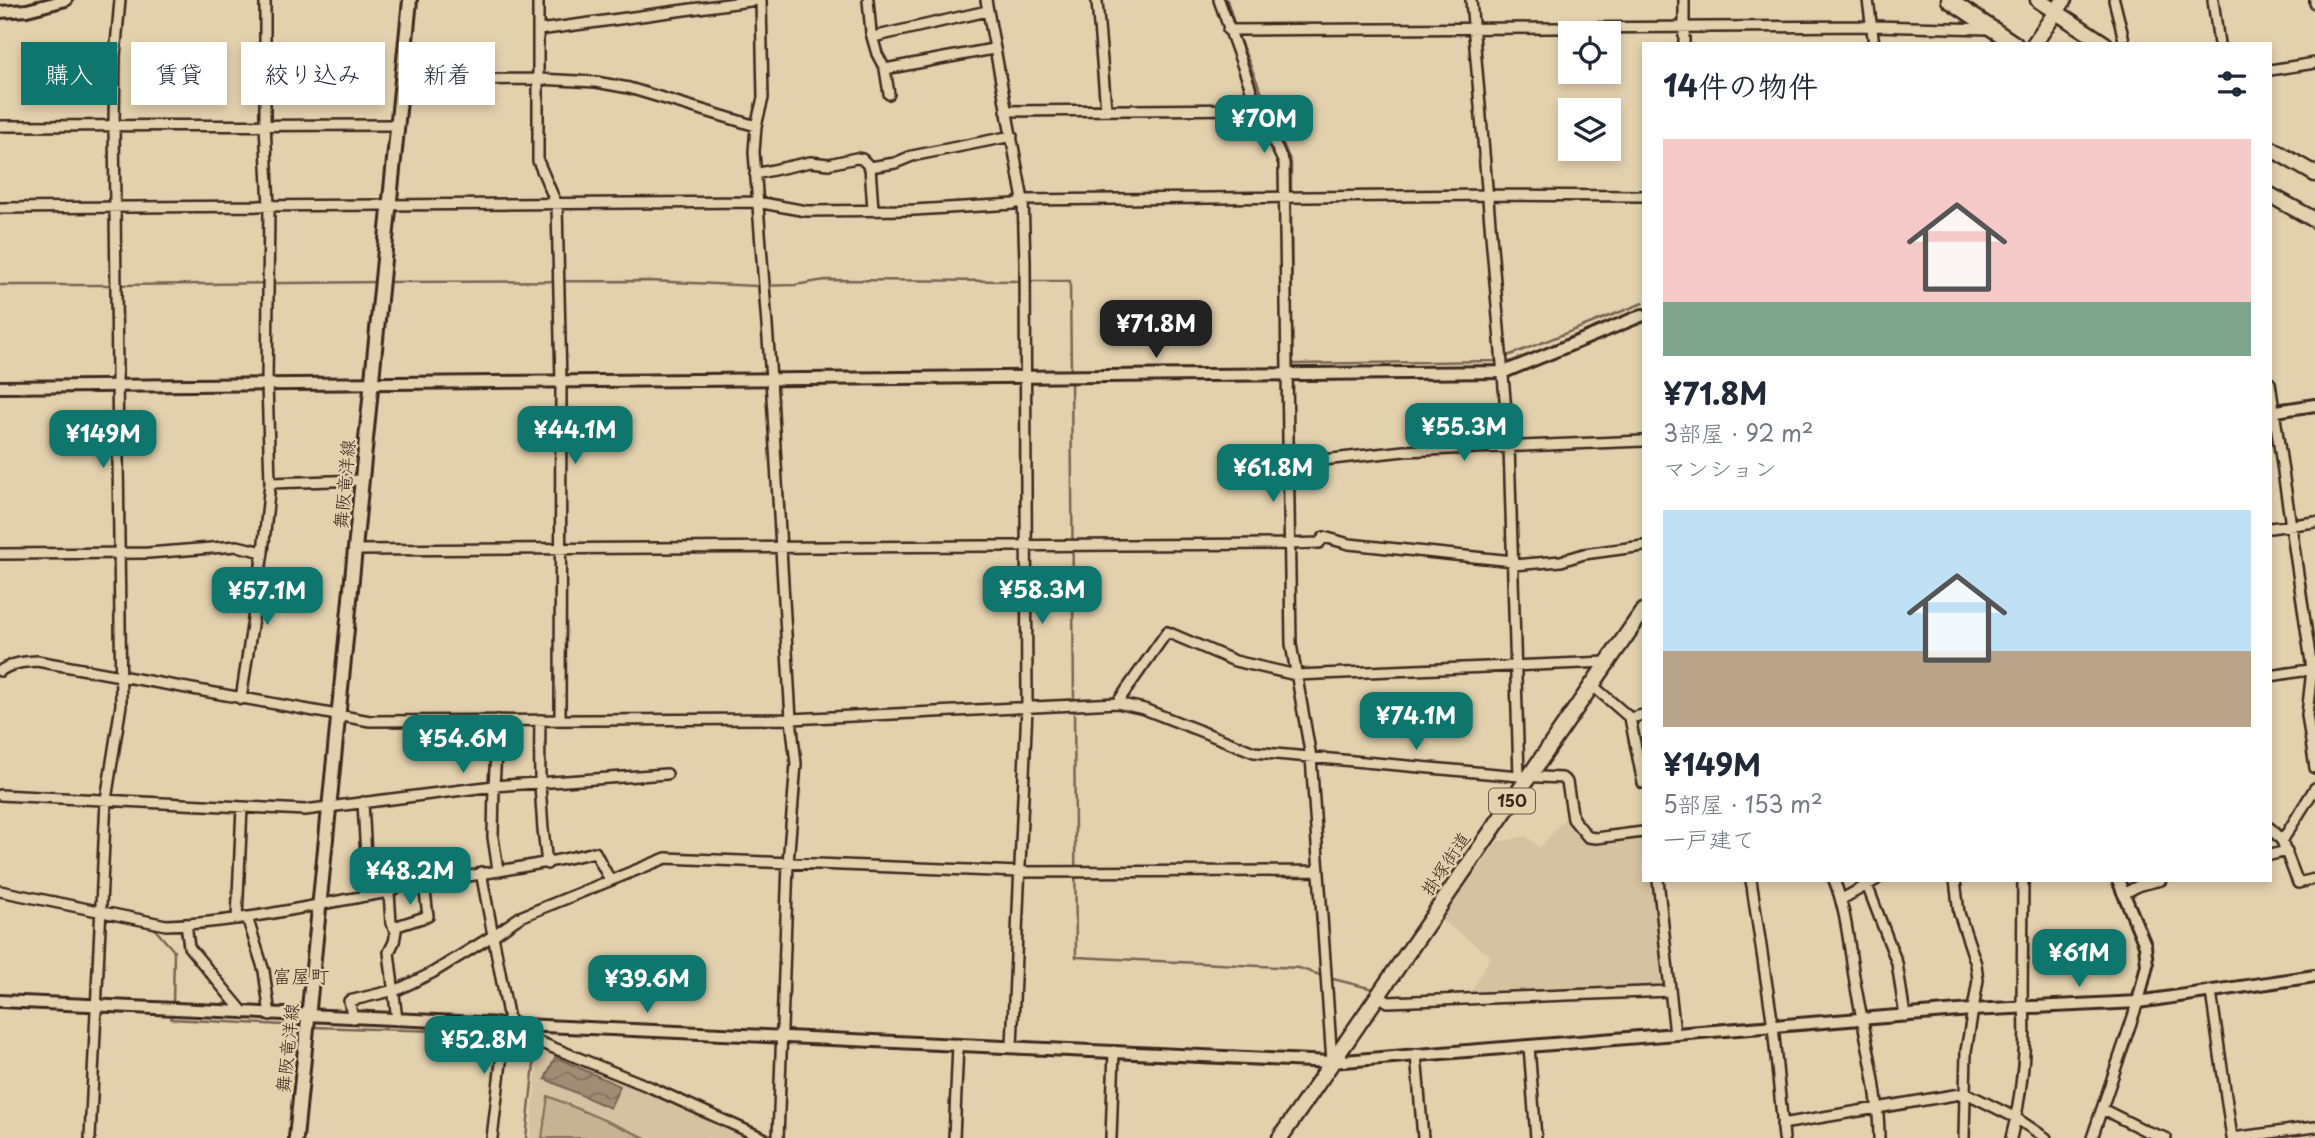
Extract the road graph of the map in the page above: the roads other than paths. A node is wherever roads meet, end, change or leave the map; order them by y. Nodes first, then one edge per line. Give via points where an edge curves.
1 (66, 0) edge
2 (120, 0) edge
3 (265, 0) edge
4 (410, 0) edge
5 (538, 0) edge
6 (759, 0) edge
7 (868, 0) edge
8 (986, 0) edge
9 (1219, 0) edge
10 (1471, 0) edge
11 (1684, 0) edge
12 (1868, 0) edge
13 (1949, 0) edge
14 (2038, 0) edge
15 (2114, 0) edge
16 (2213, 0) edge
17 (1097, 2) dead end
18 (2060, 6) edge
19 (987, 11) junction
20 (0, 12) edge
21 (1684, 26) junction
22 (1872, 26) junction
23 (1473, 27) junction
24 (1991, 29) junction
25 (539, 30) junction
26 (1228, 30) junction
27 (873, 37) junction
28 (406, 42) edge
29 (1684, 42) edge
30 (1874, 42) edge
31 (2012, 42) edge
32 (2035, 42) edge
33 (2103, 42) edge
34 (2124, 42) edge
35 (2219, 42) edge
36 (993, 49) junction
37 (2315, 63) edge
38 (885, 69) junction
39 (2272, 70) edge
40 (495, 79) edge
41 (539, 79) junction
42 (889, 94) dead end
43 (400, 105) edge
44 (1106, 109) junction
45 (1258, 109) junction
46 (1006, 111) junction
47 (265, 124) junction
48 (114, 125) junction
49 (398, 125) junction
50 (755, 126) junction
51 (0, 127) edge
52 (1012, 136) junction
53 (2272, 149) edge
54 (870, 167) junction
55 (755, 174) junction
56 (2315, 174) edge
57 (1488, 195) junction
58 (1642, 196) edge
59 (2272, 196) edge
60 (1289, 197) junction
61 (1023, 200) junction
62 (757, 202) junction
63 (390, 205) junction
64 (557, 205) junction
65 (115, 207) junction
66 (269, 207) junction
67 (0, 208) edge
68 (873, 209) junction
69 (2315, 220) edge
70 (1642, 316) edge
71 (1504, 372) junction
72 (1287, 374) junction
73 (1026, 377) junction
74 (771, 379) junction
75 (267, 383) junction
76 (372, 383) junction
77 (561, 383) junction
78 (0, 387) edge
79 (117, 387) junction
80 (2315, 405) edge
81 (2272, 412) edge
82 (1642, 441) edge
83 (1509, 446) junction
84 (1287, 464) junction
85 (363, 480) junction
86 (270, 484) junction
87 (2315, 522) edge
88 (2290, 525) junction
89 (2272, 528) edge
90 (1288, 544) junction
91 (1028, 545) junction
92 (1642, 546) edge
93 (780, 547) junction
94 (559, 549) junction
95 (356, 550) junction
96 (263, 552) junction
97 (118, 553) junction
98 (0, 554) edge
99 (1514, 563) junction
100 (1642, 612) edge
101 (1608, 662) junction
102 (1517, 665) junction
103 (2313, 669) edge
104 (0, 671) edge
105 (1296, 675) junction
106 (2272, 676) edge
107 (119, 677) junction
108 (1592, 685) junction
109 (241, 698) junction
110 (1117, 703) junction
111 (1027, 707) junction
112 (339, 714) junction
113 (1642, 715) edge
114 (1630, 718) junction
115 (560, 719) junction
116 (791, 719) junction
117 (499, 720) junction
118 (540, 720) junction
119 (1311, 757) junction
120 (2315, 768) edge
121 (667, 774) dead end
122 (1524, 776) junction
123 (1642, 778) edge
124 (538, 783) junction
125 (494, 786) junction
126 (2315, 788) edge
127 (0, 795) edge
128 (106, 800) junction
129 (363, 802) junction
130 (242, 807) junction
131 (330, 808) junction
132 (2272, 830) edge
133 (1642, 832) edge
134 (2282, 841) junction
135 (2287, 851) junction
136 (2272, 855) edge
137 (788, 863) junction
138 (547, 864) junction
139 (498, 870) junction
140 (1317, 871) junction
141 (481, 872) junction
142 (1020, 872) junction
143 (2315, 879) edge
144 (610, 880) junction
145 (1658, 882) edge
146 (1751, 882) edge
147 (1836, 882) edge
148 (1955, 882) edge
149 (2023, 882) edge
150 (2119, 882) edge
151 (1872, 883) edge
152 (2140, 883) edge
153 (424, 884) junction
154 (0, 891) edge
155 (389, 892) junction
156 (2123, 894) junction
157 (368, 895) junction
158 (1842, 899) junction
159 (321, 903) junction
160 (100, 911) junction
161 (242, 918) junction
162 (186, 924) junction
163 (394, 928) junction
164 (494, 935) junction
165 (2315, 976) edge
166 (395, 990) junction
167 (1670, 991) junction
168 (2211, 992) junction
169 (1380, 993) junction
170 (0, 1001) edge
171 (2138, 1002) junction
172 (96, 1006) junction
173 (2023, 1007) junction
174 (1971, 1010) junction
175 (244, 1013) junction
176 (270, 1014) junction
177 (1905, 1016) junction
178 (309, 1017) junction
179 (353, 1018) junction
180 (1861, 1019) junction
181 (397, 1020) junction
182 (510, 1025) junction
183 (1773, 1027) junction
184 (1675, 1034) junction
185 (504, 1037) junction
186 (782, 1037) junction
187 (958, 1044) junction
188 (1012, 1046) junction
189 (1529, 1046) junction
190 (1114, 1051) junction
191 (1416, 1054) junction
192 (1332, 1062) junction
193 (1966, 1093) junction
194 (1879, 1107) junction
195 (2102, 1109) junction
196 (2016, 1118) junction
197 (1782, 1124) junction
198 (2315, 1127) edge
199 (2145, 1135) edge
200 (90, 1138) edge
201 (296, 1138) edge
202 (492, 1138) edge
203 (763, 1138) edge
204 (778, 1138) edge
205 (954, 1138) edge
206 (1111, 1138) edge
207 (1280, 1138) edge
208 (1423, 1138) edge
209 (1536, 1138) edge
210 (1784, 1138) edge
211 (1879, 1138) edge
212 (1964, 1138) edge
213 (2011, 1138) edge
214 (2046, 1138) edge
215 (2092, 1138) edge
216 (2166, 1138) edge
217 (2232, 1138) edge

1 - 20 street
2 - 48 street
3 - 47 street
4 - 28 main road, 舞阪竜洋線
5 - 25 street
6 - 25 street
6 - 50 street via 763,98
7 - 27 street
8 - 19 street
9 - 26 street
10 - 23 street
11 - 21 street
12 - 22 street
13 - 24 highway
14 - 18 highway
15 - 34 street
16 - 35 street
17 - 44 street
18 - 32 highway
18 - 33 highway
19 - 27 street
19 - 36 street
21 - 22 street
21 - 23 street
21 - 29 street
22 - 24 street
22 - 30 street
23 - 26 street
23 - 57 street
24 - 31 highway
25 - 41 street
26 - 45 street
27 - 38 street
36 - 38 street
36 - 46 street
37 - 39 street
38 - 42 street
40 - 41 street
41 - 50 street via 629,88
41 - 64 street via 538,162
43 - 49 main road, 舞阪竜洋線
44 - 45 street
44 - 46 street
45 - 60 street via 1284,163
46 - 52 street
47 - 48 street
47 - 49 street
47 - 66 street
48 - 51 street
48 - 65 street
49 - 63 main road, 舞阪竜洋線
50 - 55 street
52 - 54 street
52 - 61 street
53 - 56 highway
54 - 55 street via 856,158
54 - 68 street
55 - 62 street
57 - 58 street
57 - 60 street
57 - 71 street
59 - 69 highway
60 - 61 street
60 - 72 street
61 - 68 street via 964,208
61 - 73 street
62 - 64 street
62 - 68 street via 806,211
62 - 74 street
63 - 64 street
63 - 66 street
63 - 76 main road, 舞阪竜洋線
64 - 77 street
65 - 66 street
65 - 67 street
65 - 79 street
66 - 75 street
70 - 71 street
71 - 72 street
71 - 83 street
72 - 73 street
72 - 84 street
73 - 74 street
73 - 91 street
74 - 77 street
74 - 93 street
75 - 76 street
75 - 79 street
75 - 86 street
76 - 77 street
76 - 85 main road, 舞阪竜洋線
77 - 94 street
78 - 79 street
79 - 97 street
80 - 81 street
81 - 88 street
82 - 83 street
83 - 84 street via 1404,451
83 - 99 street
84 - 90 street
85 - 86 street
85 - 95 main road, 舞阪竜洋線
86 - 96 street
87 - 88 street
88 - 89 street
88 - 103 street
90 - 91 street
90 - 99 street via 1319,543 1324,537 1349,544
90 - 105 street
91 - 93 street
91 - 111 street
92 - 99 street via 1561,561
93 - 94 street
93 - 116 street
94 - 95 street
94 - 115 street
95 - 112 main road, 舞阪竜洋線
96 - 97 street via 237,546
96 - 109 street
97 - 98 street
97 - 107 street
99 - 102 street
100 - 101 highway, 掛塚街道 / 150
101 - 102 street
101 - 108 highway, 掛塚街道 / 150
102 - 105 street
102 - 122 street
103 - 106 street
103 - 120 street via 2307,715
104 - 107 street via 21,662 37,662
105 - 110 street via 1235,661 1167,632
105 - 119 street
107 - 109 street
107 - 128 street via 121,705
108 - 114 street
108 - 122 highway, 掛塚街道 / 150
109 - 112 street
110 - 111 street
110 - 119 street via 1254,752
111 - 116 street
111 - 142 street
112 - 117 street via 370,721
112 - 131 main road, 舞阪竜洋線
113 - 114 street
114 - 123 street
115 - 116 street
115 - 118 street
116 - 137 street via 796,764
117 - 118 street
117 - 125 street
118 - 124 street
119 - 122 street
119 - 140 street
121 - 124 street
122 - 133 street via 1567,782 1573,819 1588,837
122 - 169 highway, 掛塚街道 / 150
124 - 125 street
124 - 138 street
125 - 129 street
125 - 139 street
126 - 134 street
127 - 128 street
128 - 130 street
128 - 160 street
129 - 131 street
129 - 157 street
130 - 131 street
130 - 161 street
131 - 159 main road, 舞阪竜洋線
132 - 134 street
134 - 135 street
135 - 136 street
135 - 143 street via 2298,883
137 - 142 street
137 - 144 street via 666,858
137 - 186 street
138 - 139 street
138 - 144 street via 595,852
139 - 141 street
140 - 142 street
140 - 192 street
141 - 153 street
141 - 164 street
142 - 188 street
144 - 164 street via 520,917
145 - 167 street
146 - 183 street
147 - 158 street
148 - 174 street via 1978,980
149 - 173 street
150 - 156 street
151 - 158 street
151 - 177 street via 1898,963
152 - 156 street
153 - 155 street via 423,877 408,880
153 - 163 street via 428,916
154 - 160 street
155 - 157 street
155 - 163 street
156 - 171 street via 2145,945 2147,965
157 - 159 street
158 - 180 street
159 - 161 street
159 - 178 main road, 舞阪竜洋線
160 - 162 street via 166,925
160 - 172 street
161 - 162 street
161 - 176 street via 264,971
162 - 175 street via 189,947
163 - 166 street via 389,952
164 - 166 street
164 - 182 street
165 - 168 street
166 - 179 street via 349,1001
166 - 181 street
167 - 169 street via 1388,1002
167 - 184 street
168 - 171 street
168 - 217 street
169 - 192 highway, 掛塚街道 / 150
170 - 172 street
171 - 173 street
171 - 195 street
172 - 175 street
172 - 200 street
173 - 174 street
173 - 196 street
174 - 177 street
174 - 193 street
175 - 176 street
176 - 178 street
177 - 180 street
178 - 179 street
178 - 201 main road, 舞阪竜洋線
179 - 181 street
180 - 183 street
180 - 194 street
181 - 182 street
182 - 185 street
182 - 186 street
183 - 184 street
183 - 197 street
184 - 189 street
185 - 202 street
185 - 203 street via 539,1042
186 - 187 street
186 - 204 street
187 - 188 street
187 - 205 street
188 - 190 street
189 - 191 street
189 - 209 street
190 - 192 street
190 - 206 street
191 - 192 street
191 - 208 street
192 - 207 highway, 掛塚街道 / 150
193 - 194 street
193 - 196 street
193 - 212 street
194 - 197 street
194 - 211 street
195 - 199 street
195 - 215 street
196 - 213 street
196 - 214 street
197 - 210 street
198 - 217 street
199 - 216 street

